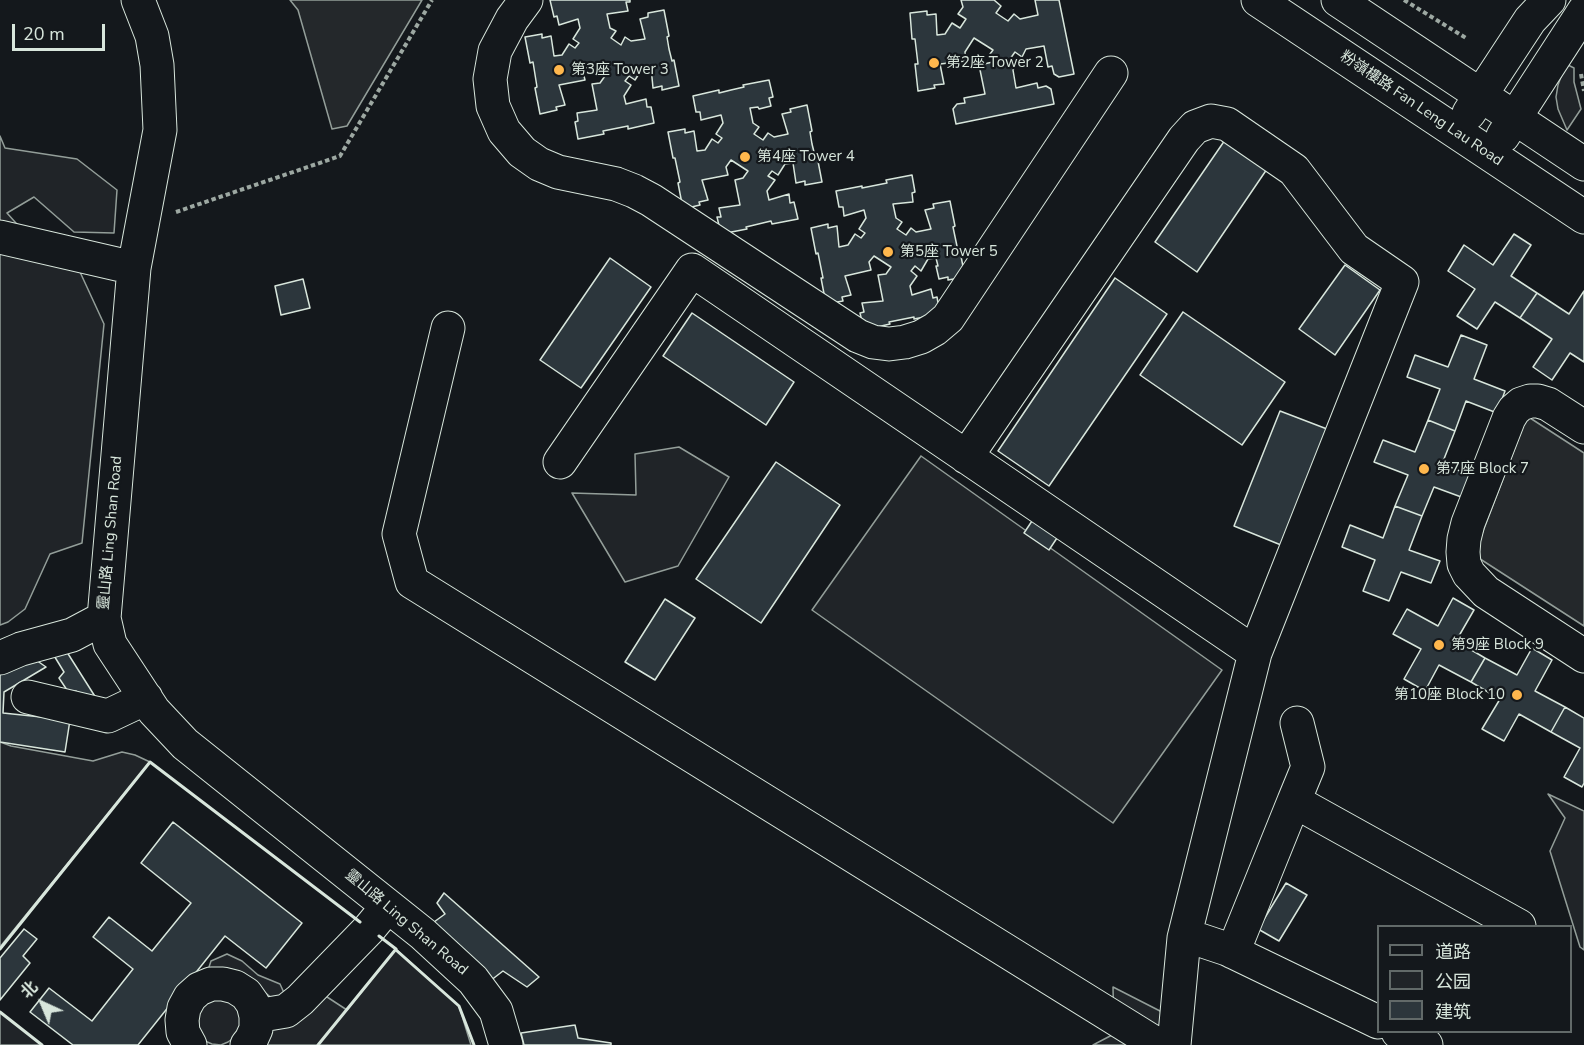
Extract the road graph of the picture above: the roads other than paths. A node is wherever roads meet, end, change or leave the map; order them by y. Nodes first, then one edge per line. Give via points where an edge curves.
1 (138, 0) edge
2 (526, 0) edge
3 (1258, 0) edge
4 (1338, 0) edge
5 (1549, 0) edge
6 (1584, 11) edge
7 (1111, 73) dead end
8 (1481, 95) junction
9 (1515, 118) junction
10 (1457, 132) junction
11 (1491, 155) junction
12 (1584, 164) edge
13 (1584, 217) edge
14 (0, 237) edge
15 (134, 268) junction
16 (448, 328) dead end
17 (1584, 427) edge
18 (966, 457) junction
19 (560, 462) dead end
20 (104, 618) junction
21 (1255, 653) junction
22 (1584, 656) edge
23 (0, 658) edge
24 (28, 697) dead end
25 (146, 698) junction
26 (1297, 723) dead end
27 (1294, 801) junction
28 (388, 906) junction
29 (1515, 925) edge
30 (1184, 938) junction
31 (1233, 952) junction
32 (1377, 1022) edge
33 (251, 1031) edge
34 (1400, 1033) edge
35 (190, 1045) edge
36 (506, 1045) edge
37 (1158, 1045) edge
38 (1174, 1045) edge
39 (1426, 1045) edge

1 - 15 street, 靈山路 Ling Shan Road via 152,36 157,65 160,130
2 - 7 street via 495,51 490,79 493,106 504,131 522,152 558,171 616,184 643,195 858,336 889,344 921,337 948,318
3 - 10 street, 粉嶺樓路 Fan Leng Lau Road
4 - 8 street
5 - 8 street via 1530,20
6 - 9 street
8 - 9 street
8 - 10 street
9 - 11 street
9 - 12 street
10 - 11 street, 粉嶺樓路 Fan Leng Lau Road
11 - 13 street, 粉嶺樓路 Fan Leng Lau Road
14 - 15 street
15 - 20 street, 靈山路 Ling Shan Road
16 - 37 street via 399,534 412,582
17 - 22 street via 1538,401 1521,404 1514,410 1468,523 1463,552 1469,574 1486,592
18 - 19 street via 692,270
18 - 21 street
18 - 21 street via 1184,139 1195,127 1211,121 1227,124 1294,170 1354,249 1402,282
20 - 23 street via 72,635
20 - 25 street, 靈山路 Ling Shan Road via 110,645
21 - 30 street
24 - 25 street via 108,716
25 - 28 street, 靈山路 Ling Shan Road via 185,744
26 - 27 street via 1308,767
27 - 29 street
27 - 31 street
28 - 33 street via 300,1000
28 - 36 street, 靈山路 Ling Shan Road via 473,980 496,1011
30 - 31 street
30 - 38 street
31 - 32 street
33 - 35 street via 253,1005 246,994 235,987 211,984 190,997 184,1008 183,1032
34 - 39 street

